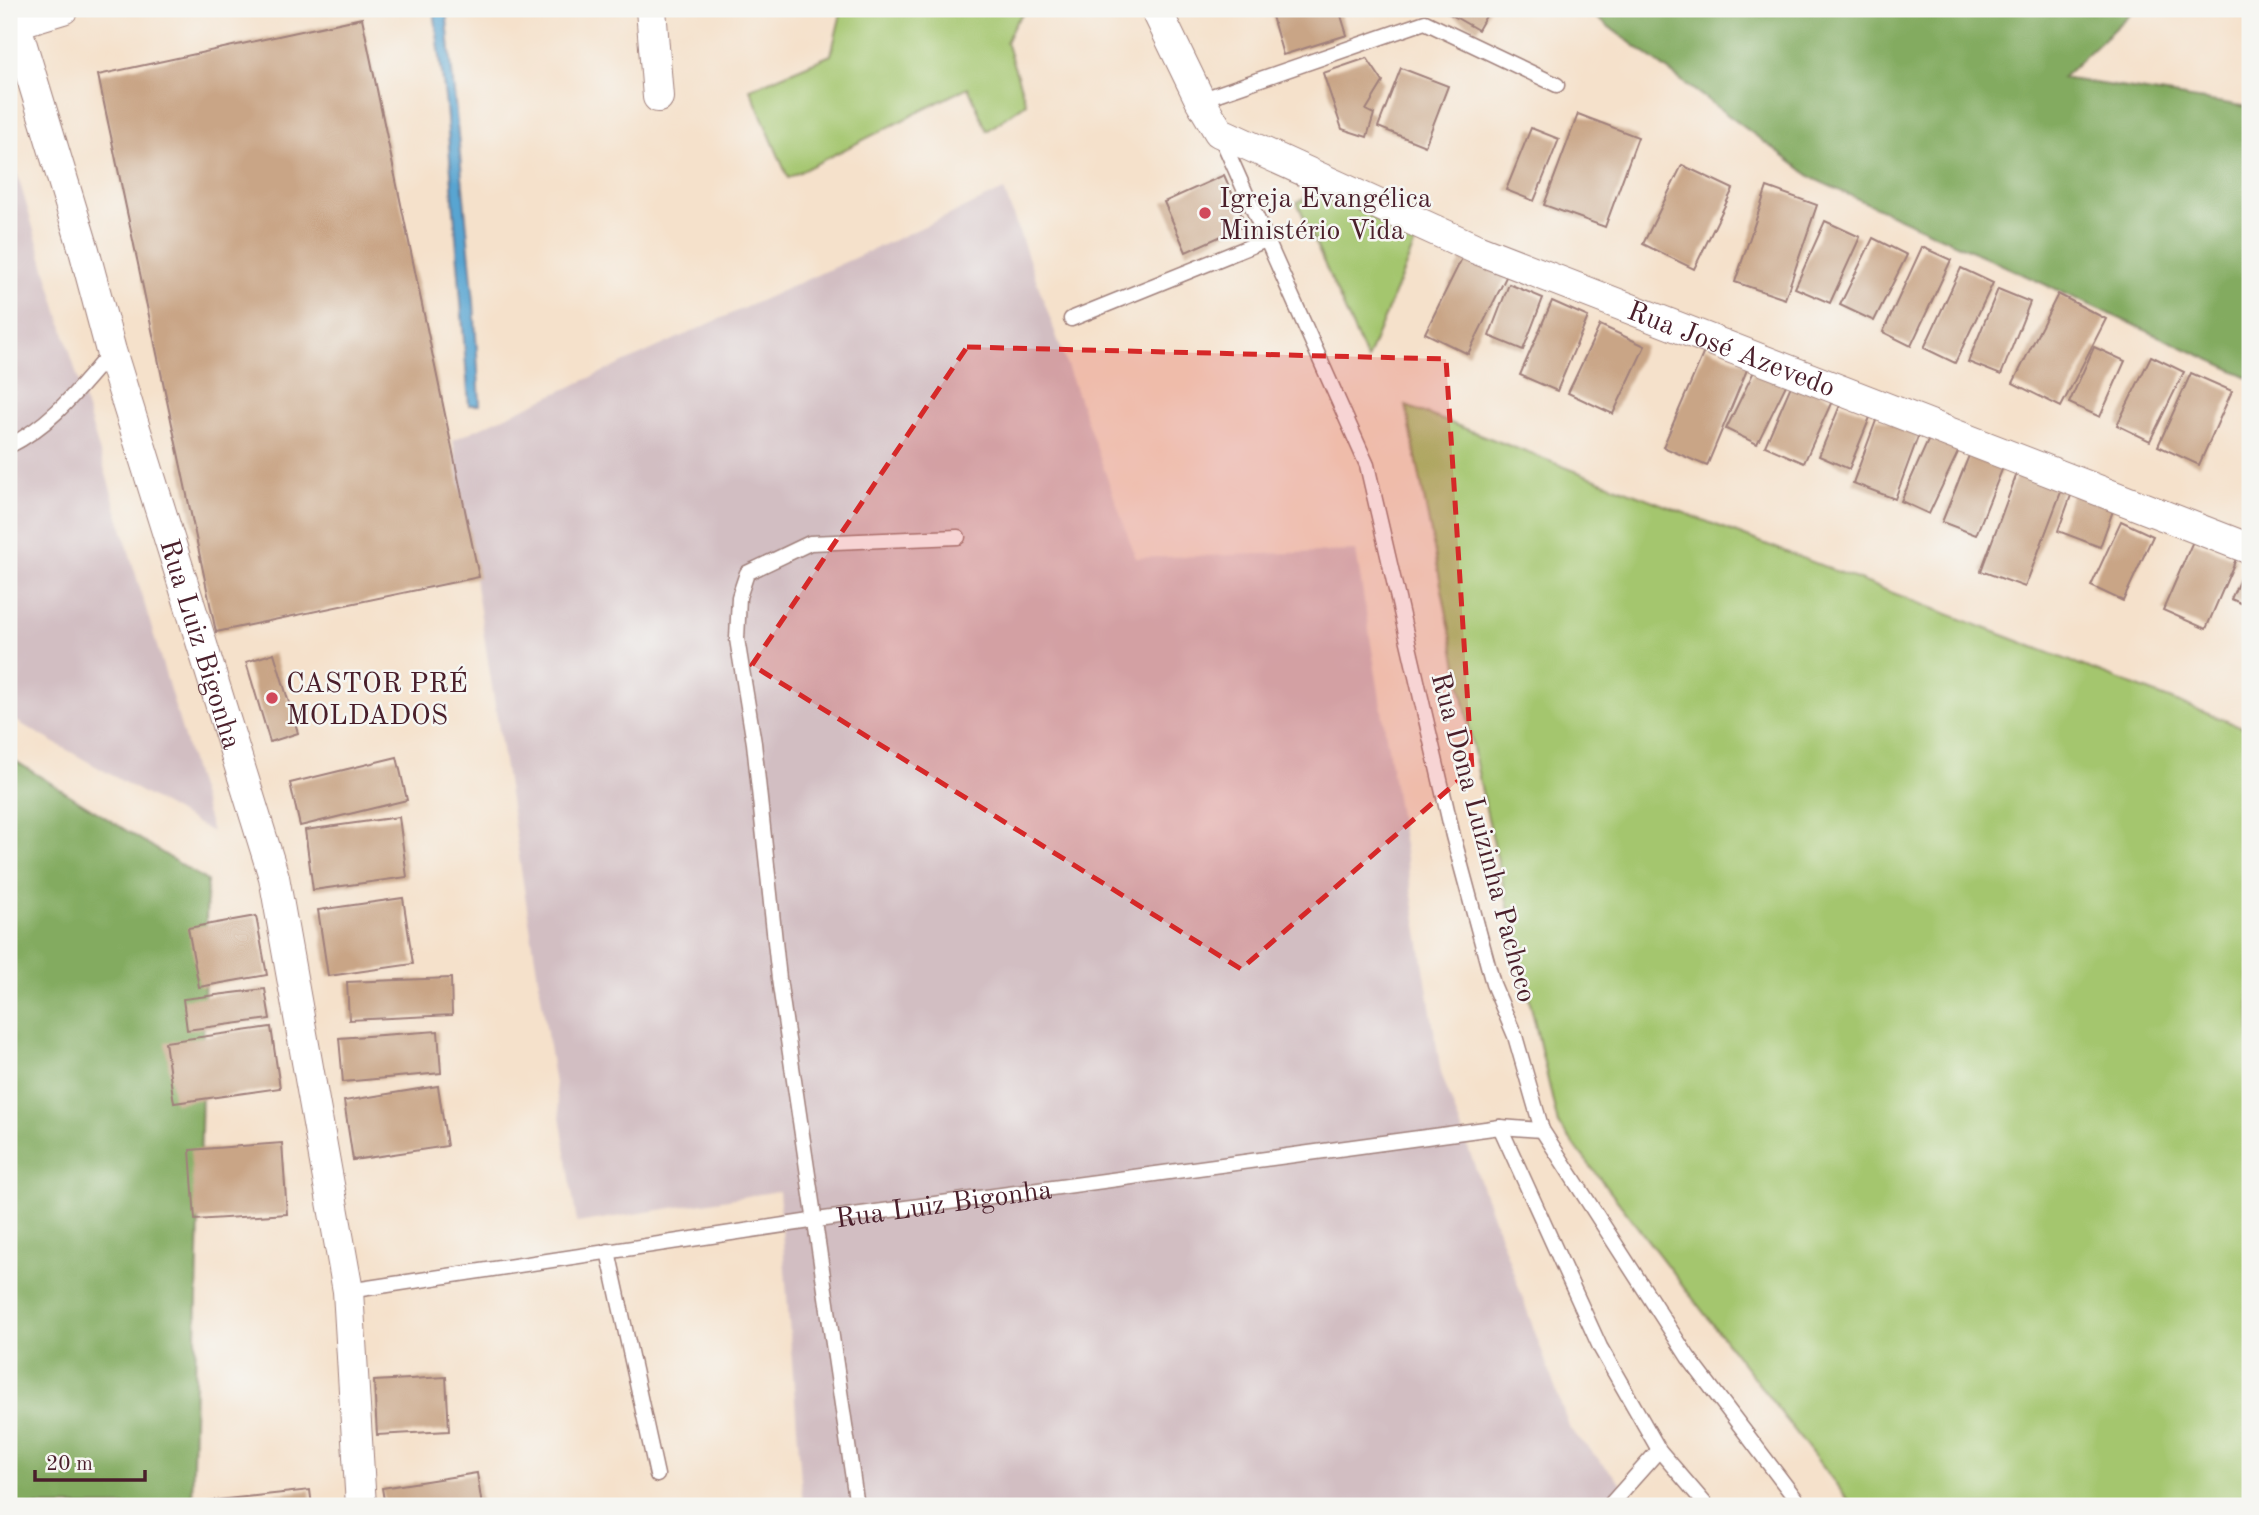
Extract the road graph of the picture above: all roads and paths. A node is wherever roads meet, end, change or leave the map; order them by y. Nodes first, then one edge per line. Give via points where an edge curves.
1 (12, 9) edge
2 (63, 9) edge
3 (651, 9) edge
4 (1159, 10) edge
5 (1557, 85) dead end
6 (659, 97) dead end
7 (1200, 100) junction
8 (1219, 132) junction
9 (1266, 240) junction
10 (1071, 319) dead end
11 (111, 351) junction
12 (9, 446) edge
13 (958, 537) dead end
14 (2250, 548) edge
15 (1500, 1127) junction
16 (1542, 1130) junction
17 (817, 1220) junction
18 (608, 1251) junction
19 (348, 1291) junction
20 (1659, 1450) junction
21 (657, 1475) dead end
22 (360, 1506) edge
23 (857, 1506) edge
24 (1609, 1506) edge
25 (1707, 1506) edge
26 (1801, 1506) edge

1 - 2 street via 20,22
1 - 11 street, Rua Luiz Bigonha
3 - 6 street
4 - 7 street
5 - 7 lane via 1425,22
7 - 8 street
8 - 9 lane, Rua Dona Luizinha Pacheco
8 - 14 street, Rua José Azevedo via 1474,248
9 - 10 lane
9 - 16 lane, Rua Dona Luizinha Pacheco via 1367,466 1453,836 1493,984 1515,1036
11 - 12 lane via 41,427
11 - 19 street, Rua Luiz Bigonha via 274,877
13 - 17 lane via 810,544 747,573 739,597 737,639 754,743 779,979
15 - 16 lane, Rua Luiz Bigonha
15 - 17 lane, Rua Luiz Bigonha
15 - 20 lane via 1600,1346
16 - 26 lane, Rua Dona Luizinha Pacheco via 1688,1357
17 - 18 lane, Rua Luiz Bigonha
17 - 23 lane
18 - 19 lane, Rua Luiz Bigonha
18 - 21 lane
19 - 22 street, Rua Luiz Bigonha
20 - 24 lane
20 - 25 lane

